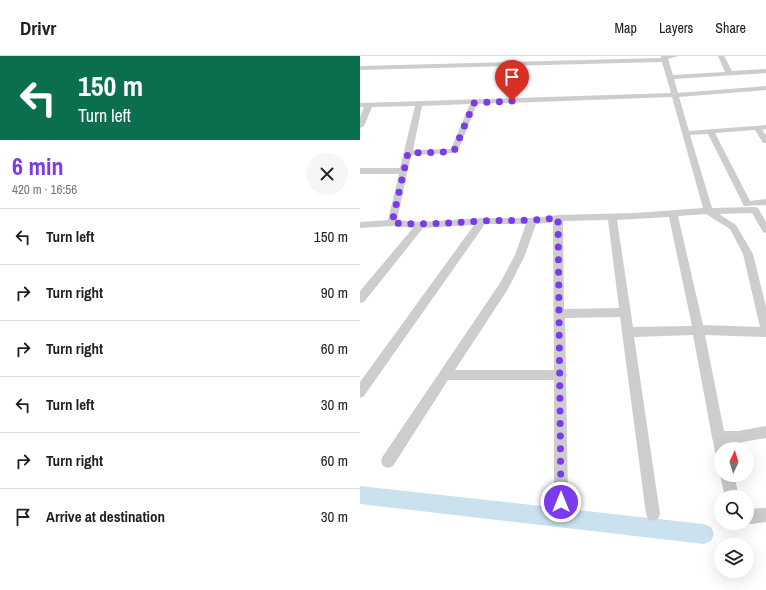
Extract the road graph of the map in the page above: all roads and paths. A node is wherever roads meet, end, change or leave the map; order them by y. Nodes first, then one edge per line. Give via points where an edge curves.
1 (553, 56) edge
2 (675, 56) edge
3 (721, 56) edge
4 (664, 58) edge
5 (554, 64) junction
6 (360, 68) edge
7 (766, 72) edge
8 (730, 74) junction
9 (671, 77) junction
10 (766, 88) edge
11 (674, 95) junction
12 (474, 103) junction
13 (420, 104) junction
14 (360, 105) edge
15 (369, 105) junction
16 (360, 126) edge
17 (766, 127) edge
18 (757, 128) junction
19 (710, 132) junction
20 (686, 133) junction
21 (766, 141) edge
22 (408, 153) junction
23 (404, 171) junction
24 (360, 172) edge
25 (766, 202) edge
26 (708, 211) junction
27 (673, 214) junction
28 (612, 217) junction
29 (558, 218) junction
30 (482, 221) junction
31 (532, 221) junction
32 (392, 223) junction
33 (360, 225) edge
34 (420, 225) junction
35 (766, 230) edge
36 (360, 300) edge
37 (625, 312) junction
38 (560, 314) junction
39 (698, 330) junction
40 (766, 331) edge
41 (628, 332) junction
42 (445, 375) junction
43 (561, 375) junction
44 (360, 392) edge
45 (766, 432) edge
46 (718, 437) junction
47 (719, 442) edge
48 (388, 461) dead end
49 (561, 502) dead end
50 (653, 514) dead end
51 (766, 515) edge
52 (754, 517) edge

1 - 5 street
2 - 4 street
3 - 8 street
4 - 5 street
4 - 9 street
5 - 6 street
7 - 8 street
8 - 9 street
9 - 11 street
10 - 11 street
11 - 12 street
11 - 20 street
12 - 13 street
12 - 22 street via 454,151
13 - 15 street
13 - 22 street
14 - 15 street
15 - 16 street
17 - 18 street
18 - 19 street
18 - 21 street
19 - 20 street
19 - 25 street via 747,204
20 - 26 street
22 - 23 street
23 - 24 street
23 - 32 street
26 - 27 street
26 - 35 street via 755,210
26 - 40 street via 733,227 748,254
27 - 28 street
27 - 39 street
28 - 29 street
28 - 37 street
29 - 31 street
29 - 38 street
30 - 31 street
30 - 34 street
30 - 44 street
31 - 42 street via 520,255 504,286
32 - 33 street
32 - 34 street
34 - 36 street
37 - 38 street
37 - 41 street
38 - 43 street
39 - 40 street
39 - 41 street
39 - 46 street
41 - 50 street
42 - 43 street
42 - 48 street
43 - 49 street
45 - 46 street via 738,437
46 - 47 street
51 - 52 street

